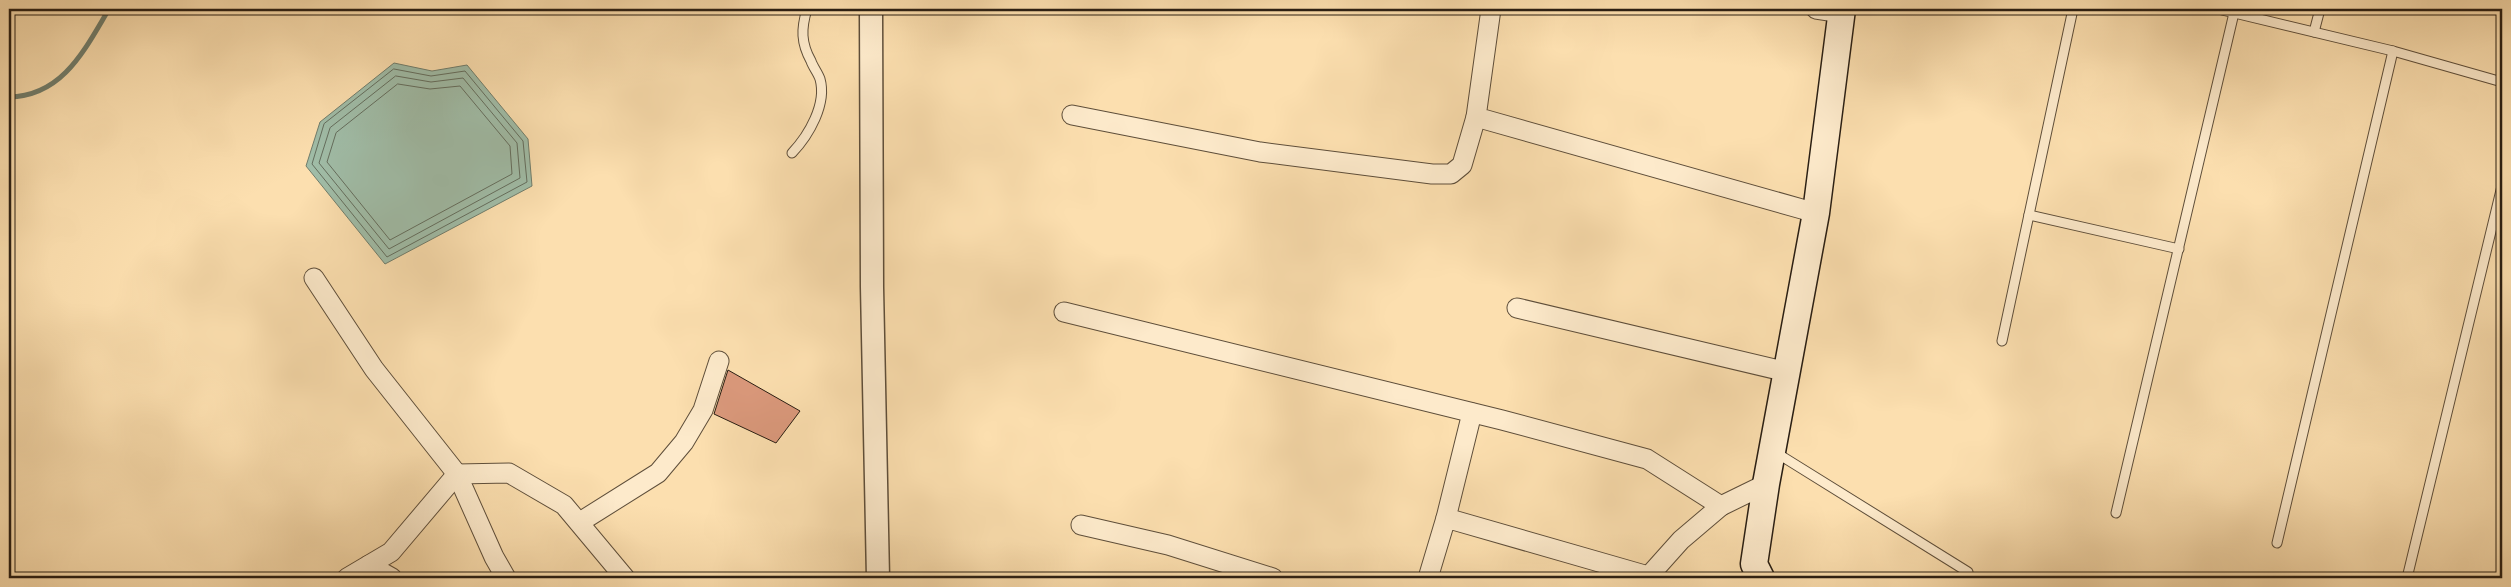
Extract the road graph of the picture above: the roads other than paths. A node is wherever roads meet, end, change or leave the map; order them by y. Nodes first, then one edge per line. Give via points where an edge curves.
1 (807, 9) edge
2 (872, 9) edge
3 (1490, 9) edge
4 (1816, 9) edge
5 (2073, 9) edge
6 (2218, 9) edge
7 (2320, 9) edge
8 (1842, 11) edge
9 (2234, 13) junction
10 (2314, 32) junction
11 (2393, 51) junction
12 (2502, 82) edge
13 (1072, 115) dead end
14 (1476, 117) junction
15 (792, 153) dead end
16 (2502, 186) edge
17 (1816, 213) junction
18 (2029, 215) junction
19 (2178, 250) junction
20 (314, 278) dead end
21 (1517, 308) dead end
22 (1064, 312) dead end
23 (2002, 341) dead end
24 (719, 361) dead end
25 (1787, 372) junction
26 (1472, 413) junction
27 (1772, 451) junction
28 (457, 474) junction
29 (1766, 484) junction
30 (1720, 506) junction
31 (2116, 513) dead end
32 (1446, 518) junction
33 (580, 522) junction
34 (1082, 525) dead end
35 (2277, 543) dead end
36 (369, 565) junction
37 (1968, 572) dead end
38 (1647, 577) edge
39 (347, 578) edge
40 (392, 578) edge
41 (506, 578) edge
42 (626, 578) edge
43 (878, 578) edge
44 (1273, 578) edge
45 (1428, 578) edge
46 (1761, 578) edge
47 (2407, 578) edge

1 - 15 lane via 803,45 820,78 822,98 804,140
2 - 43 street via 872,287
3 - 14 street
4 - 8 street
5 - 18 lane
6 - 9 lane
7 - 10 lane
8 - 17 main road
9 - 10 lane
9 - 19 lane
10 - 11 lane
11 - 12 lane
11 - 35 lane
13 - 14 street via 1260,152 1432,174 1451,174 1462,165
14 - 17 street
16 - 47 lane
17 - 25 main road
18 - 19 lane
18 - 23 lane
19 - 31 lane
20 - 28 street via 374,369
21 - 25 street
22 - 26 street
24 - 33 street via 703,410 684,442 658,473
25 - 27 main road
26 - 30 street via 1647,459
26 - 32 street
27 - 29 main road
27 - 37 lane
28 - 33 street via 509,473 564,505
28 - 36 street via 391,552
28 - 41 street
29 - 30 street
29 - 46 main road via 1754,564
30 - 38 street via 1681,540
32 - 38 street
32 - 45 street
33 - 42 street
34 - 44 street via 1168,546
36 - 39 street
36 - 40 street

